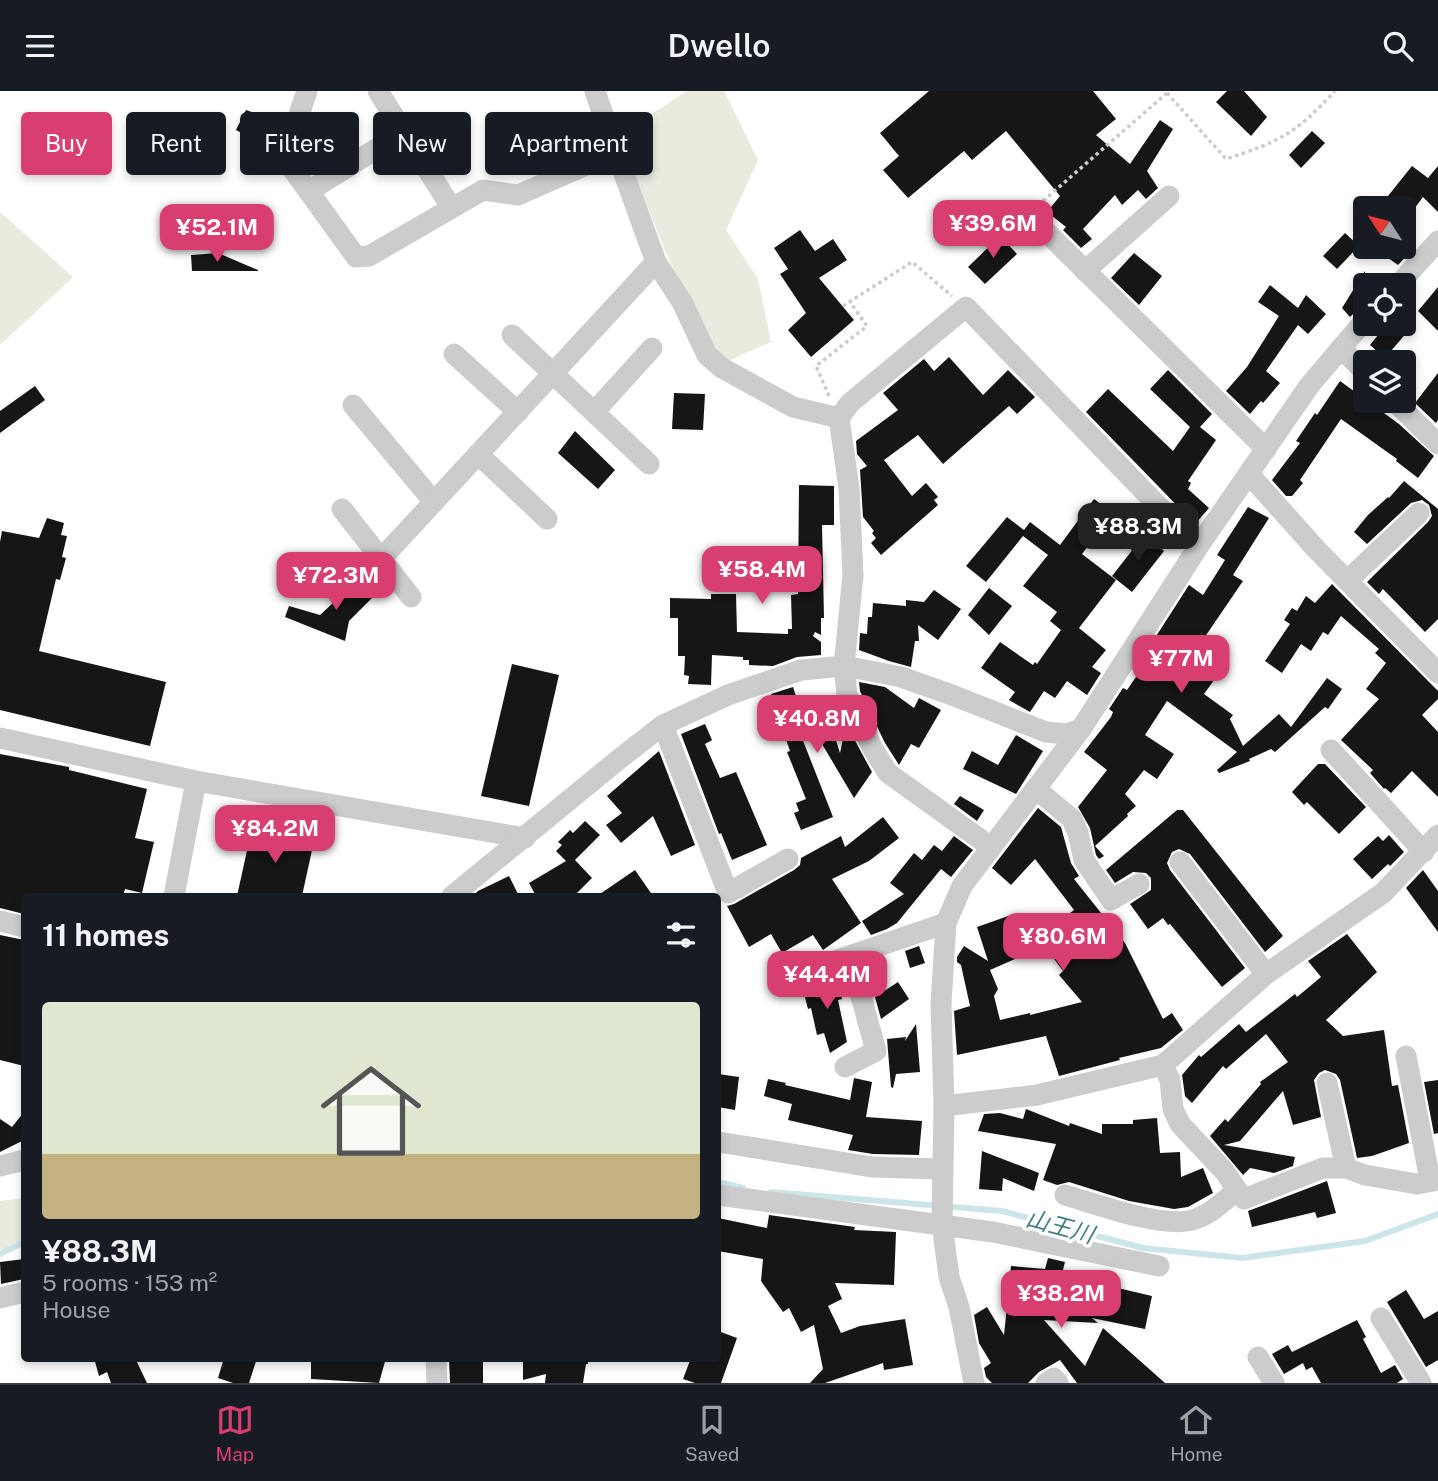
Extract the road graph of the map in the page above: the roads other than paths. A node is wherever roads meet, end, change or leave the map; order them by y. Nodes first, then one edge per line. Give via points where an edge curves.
1 (307, 91) edge
2 (378, 91) edge
3 (595, 91) edge
4 (392, 112) edge
5 (602, 112) edge
6 (373, 151) edge
7 (432, 175) edge
8 (563, 175) edge
9 (624, 175) edge
10 (309, 191) junction
11 (1169, 196) dead end
12 (451, 207) junction
13 (1028, 214) road end
14 (1438, 241) edge
15 (656, 262) junction
16 (1085, 271) junction
17 (1409, 273) edge
18 (1353, 334) edge
19 (512, 335) dead end
20 (652, 348) dead end
21 (1341, 348) junction
22 (454, 354) dead end
23 (1353, 360) edge
24 (554, 373) junction
25 (353, 405) dead end
26 (595, 411) junction
27 (517, 412) junction
28 (1406, 413) edge
29 (839, 418) junction
30 (1438, 444) edge
31 (1266, 449) junction
32 (478, 454) junction
33 (649, 464) dead end
34 (1249, 474) junction
35 (434, 502) junction
36 (342, 509) dead end
37 (1419, 513) dead end
38 (547, 519) dead end
39 (1198, 547) junction
40 (382, 559) junction
41 (1348, 580) junction
42 (411, 597) dead end
43 (844, 666) junction
44 (1438, 673) edge
45 (663, 725) junction
46 (1081, 729) junction
47 (0, 738) edge
48 (1331, 750) dead end
49 (196, 781) junction
50 (1036, 789) junction
51 (1438, 835) edge
52 (525, 838) junction
53 (991, 847) junction
54 (1424, 852) junction
55 (788, 859) dead end
56 (1180, 862) dead end
57 (1139, 884) dead end
58 (175, 893) edge
59 (456, 893) edge
60 (0, 921) edge
61 (946, 923) junction
62 (21, 926) edge
63 (849, 956) junction
64 (1266, 974) junction
65 (779, 979) dead end
66 (1406, 1056) dead end
67 (1163, 1065) junction
68 (845, 1067) dead end
69 (1327, 1083) dead end
70 (944, 1107) junction
71 (721, 1142) edge
72 (21, 1161) edge
73 (0, 1166) edge
74 (1346, 1168) junction
75 (941, 1176) junction
76 (1434, 1180) edge
77 (1237, 1190) junction
78 (721, 1195) edge
79 (1065, 1195) dead end
80 (942, 1224) junction
81 (1159, 1266) dead end
82 (21, 1293) edge
83 (0, 1298) edge
84 (1381, 1318) dead end
85 (1258, 1357) dead end
86 (436, 1362) edge
87 (436, 1383) edge
88 (974, 1383) edge
89 (1046, 1383) edge
90 (1058, 1383) edge
91 (1274, 1383) edge
92 (1421, 1383) edge

1 - 10 street via 281,153
2 - 4 street
3 - 5 street
6 - 10 street
7 - 12 street
8 - 12 street via 517,195 482,190
9 - 15 street
10 - 12 street via 356,257 369,256
11 - 16 street
13 - 16 street
14 - 17 street
15 - 24 street
15 - 29 street via 682,302 707,355 722,368 793,407
16 - 31 street
18 - 21 street
19 - 24 street
20 - 26 street
21 - 23 street
21 - 31 street
22 - 27 street
24 - 26 street
24 - 27 street
25 - 35 street
26 - 33 street
27 - 32 street
28 - 30 street
29 - 39 street via 850,403 966,307
29 - 43 street via 849,488 853,575
31 - 34 street
32 - 35 street
32 - 38 street
34 - 39 street
34 - 41 street
35 - 40 street
36 - 40 street
37 - 41 street
39 - 46 street
40 - 42 street
41 - 44 street
43 - 45 street via 801,670 727,695
43 - 46 street via 901,677 1046,732 1067,734
43 - 53 street via 851,705 888,773
45 - 52 street
45 - 55 street via 728,893
46 - 50 street
47 - 49 street
48 - 54 street
49 - 52 street
49 - 58 street
50 - 53 street
50 - 57 street via 1072,819 1084,860 1111,900
51 - 54 street
52 - 59 street
53 - 61 street via 962,886
54 - 64 street via 1383,893
56 - 64 street
60 - 62 street
61 - 63 street
61 - 70 street via 941,1004
63 - 65 street
63 - 68 street via 876,1051
64 - 67 street
66 - 76 street
67 - 70 street via 1037,1095
67 - 77 street via 1170,1080 1172,1109 1180,1124
69 - 74 street
70 - 75 street
71 - 75 street
72 - 73 street
74 - 76 street via 1417,1184
74 - 77 street via 1323,1168 1244,1199
75 - 80 street
77 - 79 street via 1210,1212 1187,1221 1155,1219
78 - 80 street
80 - 81 street
80 - 88 street via 949,1277
82 - 83 street
84 - 92 street
85 - 91 street
86 - 87 street
89 - 90 street via 1054,1378

